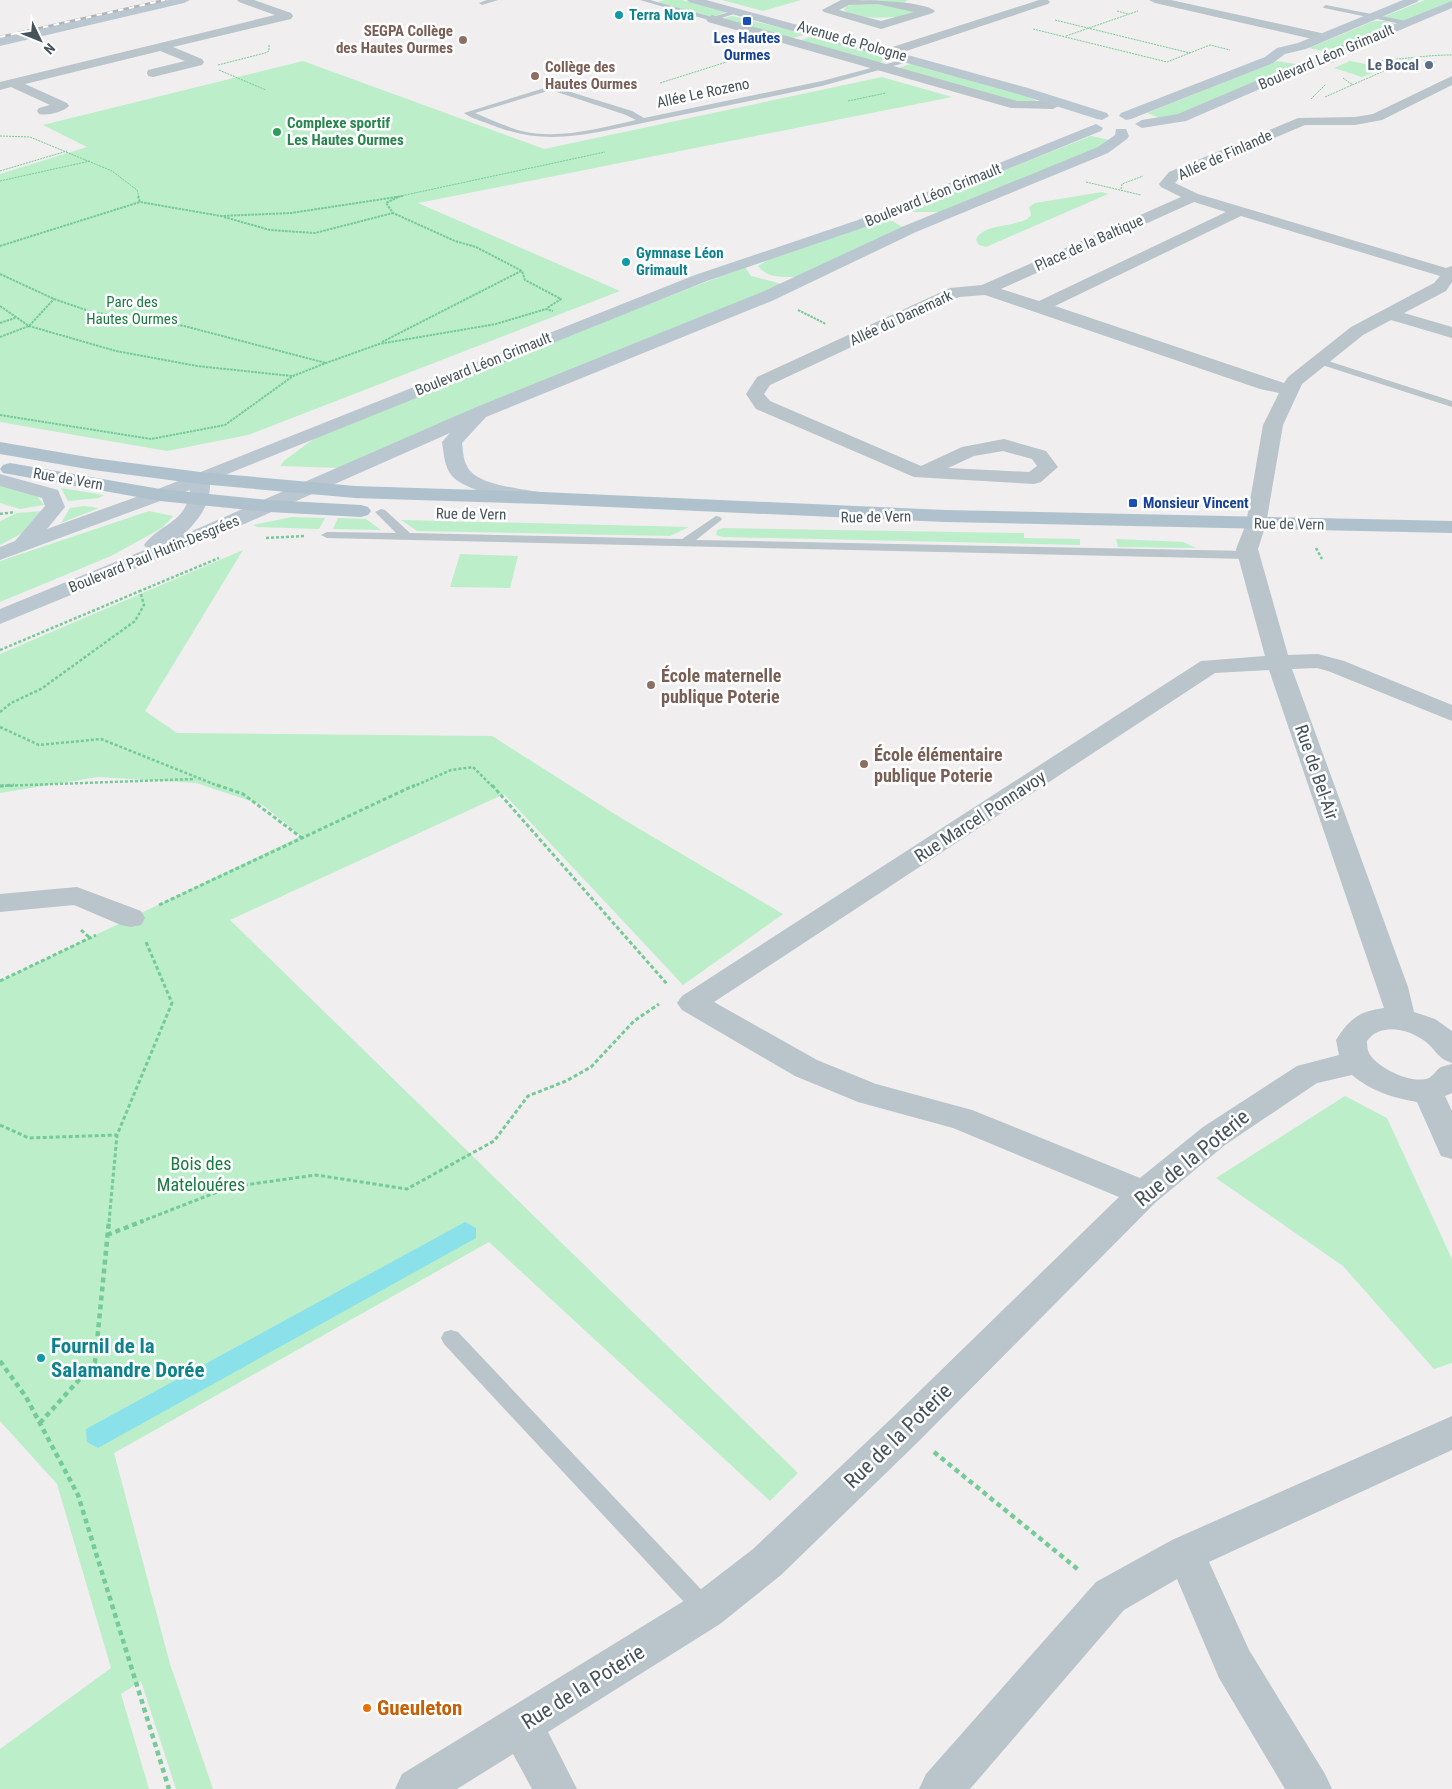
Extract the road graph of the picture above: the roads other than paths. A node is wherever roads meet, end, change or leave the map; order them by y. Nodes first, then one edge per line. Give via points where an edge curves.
1 (134, 0) edge
2 (184, 0) edge
3 (243, 0) edge
4 (495, 0) edge
5 (643, 0) edge
6 (693, 0) edge
7 (1413, 0) edge
8 (849, 1) edge
9 (1160, 1) edge
10 (1044, 2) dead end
11 (482, 3) dead end
12 (1002, 4) dead end
13 (1452, 4) edge
14 (1326, 7) dead end
15 (1018, 10) junction
16 (737, 12) junction
17 (1371, 17) junction
18 (712, 20) junction
19 (1406, 23) junction
20 (0, 30) edge
21 (1321, 37) junction
22 (0, 42) edge
23 (159, 46) junction
24 (884, 54) junction
25 (909, 60) junction
26 (886, 68) junction
27 (153, 73) dead end
28 (1452, 80) edge
29 (6, 84) edge
30 (47, 90) dead end
31 (33, 94) junction
32 (1041, 97) junction
33 (1053, 105) junction
34 (44, 111) dead end
35 (642, 120) junction
36 (1097, 122) junction
37 (1122, 124) junction
38 (1193, 197) junction
39 (1240, 211) junction
40 (768, 256) junction
41 (1451, 272) edge
42 (812, 277) junction
43 (985, 290) junction
44 (1040, 307) junction
45 (1390, 314) junction
46 (1452, 333) edge
47 (1319, 361) junction
48 (1292, 390) junction
49 (1452, 404) edge
50 (482, 412) junction
51 (318, 430) junction
52 (0, 448) edge
53 (0, 466) edge
54 (921, 473) junction
55 (200, 478) junction
56 (0, 480) edge
57 (266, 484) junction
58 (307, 488) junction
59 (160, 496) junction
60 (542, 498) junction
61 (199, 499) junction
62 (269, 506) junction
63 (381, 512) junction
64 (945, 516) junction
65 (716, 519) junction
66 (1256, 524) junction
67 (1452, 528) edge
68 (327, 535) road end
69 (407, 537) junction
70 (683, 544) junction
71 (22, 546) junction
72 (0, 554) edge
73 (1247, 555) junction
74 (111, 571) junction
75 (0, 618) edge
76 (1278, 663) junction
77 (1452, 714) edge
78 (0, 903) edge
79 (142, 920) road end
80 (1400, 1019) junction
81 (1452, 1052) edge
82 (1358, 1062) junction
83 (1440, 1082) edge
84 (1452, 1147) edge
85 (1144, 1192) junction
86 (451, 1338) dead end
87 (1452, 1432) edge
88 (1186, 1553) junction
89 (706, 1610) junction
90 (521, 1725) junction
91 (417, 1789) edge
92 (555, 1789) edge
93 (941, 1789) edge
94 (1310, 1789) edge

1 - 20 main road
2 - 22 main road
3 - 23 street via 287,16
4 - 11 lane
5 - 18 lane, Avenue de Pologne
6 - 16 main road, Avenue de Pologne
7 - 17 main road, Boulevard Léon Grimault
8 - 8 street via 828,10 881,25 929,11 877,1
9 - 21 street
10 - 15 street
12 - 15 street
13 - 19 main road, Boulevard Léon Grimault
14 - 17 lane
15 - 24 street
16 - 18 lane
16 - 24 main road, Avenue de Pologne
17 - 19 lane
17 - 21 main road, Boulevard Léon Grimault
18 - 26 street, Avenue de Pologne
19 - 37 main road, Boulevard Léon Grimault via 1337,52 1328,60 1302,66 1181,118 1142,124 1137,130
21 - 37 main road, Boulevard Léon Grimault via 1137,113
23 - 27 street via 204,64
23 - 29 street
24 - 25 main road, Avenue de Pologne
25 - 26 lane, Allée Le Rozeno
25 - 32 main road, Avenue de Pologne
26 - 33 street, Avenue de Pologne via 1016,105
26 - 35 lane, Allée Le Rozeno
28 - 38 street, Allée de Finlande via 1377,117 1355,121 1303,121 1174,175 1166,184
29 - 31 street
30 - 31 street
31 - 34 street via 62,106
32 - 33 main road, Avenue de Pologne
32 - 36 main road, Avenue de Pologne
33 - 36 main road, Avenue de Pologne
35 - 35 lane, Allée Le Rozeno via 551,88 468,113 531,135 564,136
36 - 37 main road
36 - 40 main road, Boulevard Léon Grimault via 863,223
37 - 42 main road, Boulevard Léon Grimault via 1122,136 1103,150 910,229
38 - 39 street, Allée de Finlande
38 - 43 street, Place de la Baltique
39 - 41 street, Allée de Finlande
39 - 44 street, Place de la Baltique
40 - 42 main road, Boulevard Léon Grimault via 751,267 753,272 793,281
40 - 51 main road, Boulevard Léon Grimault via 655,296
41 - 45 street via 1440,287
42 - 50 main road, Boulevard Léon Grimault
43 - 44 street, Allée du Danemark
43 - 54 street, Allée du Danemark via 956,292 763,381 755,394 763,404
44 - 48 street, Allée du Danemark via 1267,385
45 - 46 street
45 - 47 street via 1357,331
47 - 48 street via 1294,381
47 - 49 lane
48 - 66 street via 1274,425
50 - 58 main road, Boulevard Léon Grimault
50 - 60 main road via 452,442 460,472 477,484
51 - 55 main road, Boulevard Léon Grimault
51 - 57 main road via 272,458 266,467
52 - 55 main road, Rue de Vern
53 - 59 main road, Rue de Vern
54 - 54 street, Allée du Danemark via 1034,478 1048,467 1040,455 1004,445 969,451
55 - 57 main road, Rue de Vern
55 - 59 main road
55 - 61 main road
56 - 71 main road via 51,494 55,507
57 - 58 main road, Rue de Vern
57 - 62 main road
58 - 60 main road, Rue de Vern
58 - 62 main road, Boulevard Paul Hutin-Desgrées
59 - 61 main road, Rue de Vern
59 - 71 main road
60 - 64 main road, Rue de Vern
61 - 62 main road, Rue de Vern
61 - 74 main road via 186,520 160,541
62 - 63 main road, Rue de Vern
62 - 74 main road, Boulevard Paul Hutin-Desgrées
63 - 65 main road, Rue de Vern
63 - 69 lane
64 - 65 main road, Rue de Vern
64 - 66 main road, Rue de Vern
65 - 70 lane
66 - 67 main road, Rue de Vern
66 - 73 street
68 - 69 lane
69 - 70 lane
70 - 73 lane
71 - 72 main road
73 - 76 street, Rue de Bel-Air
74 - 75 main road, Boulevard Paul Hutin-Desgrées
76 - 77 street, Rue Marcel Ponnavoy via 1327,663
76 - 80 street, Rue de Bel-Air via 1400,1007
76 - 85 street, Rue Marcel Ponnavoy via 1209,666 683,998 806,1068 869,1094 961,1118
78 - 79 street via 77,896
80 - 81 street via 1428,1028 1440,1036
80 - 82 street via 1370,1022 1359,1029 1353,1038
82 - 83 street via 1388,1084 1412,1090
82 - 85 street, Rue de la Poterie via 1308,1074 1214,1136
83 - 84 street
85 - 89 street, Rue de la Poterie via 767,1562
86 - 89 lane
87 - 88 street
88 - 93 street via 1110,1596
88 - 94 street via 1234,1664
89 - 90 street, Rue de la Poterie
90 - 91 street, Rue de la Poterie
90 - 92 street

